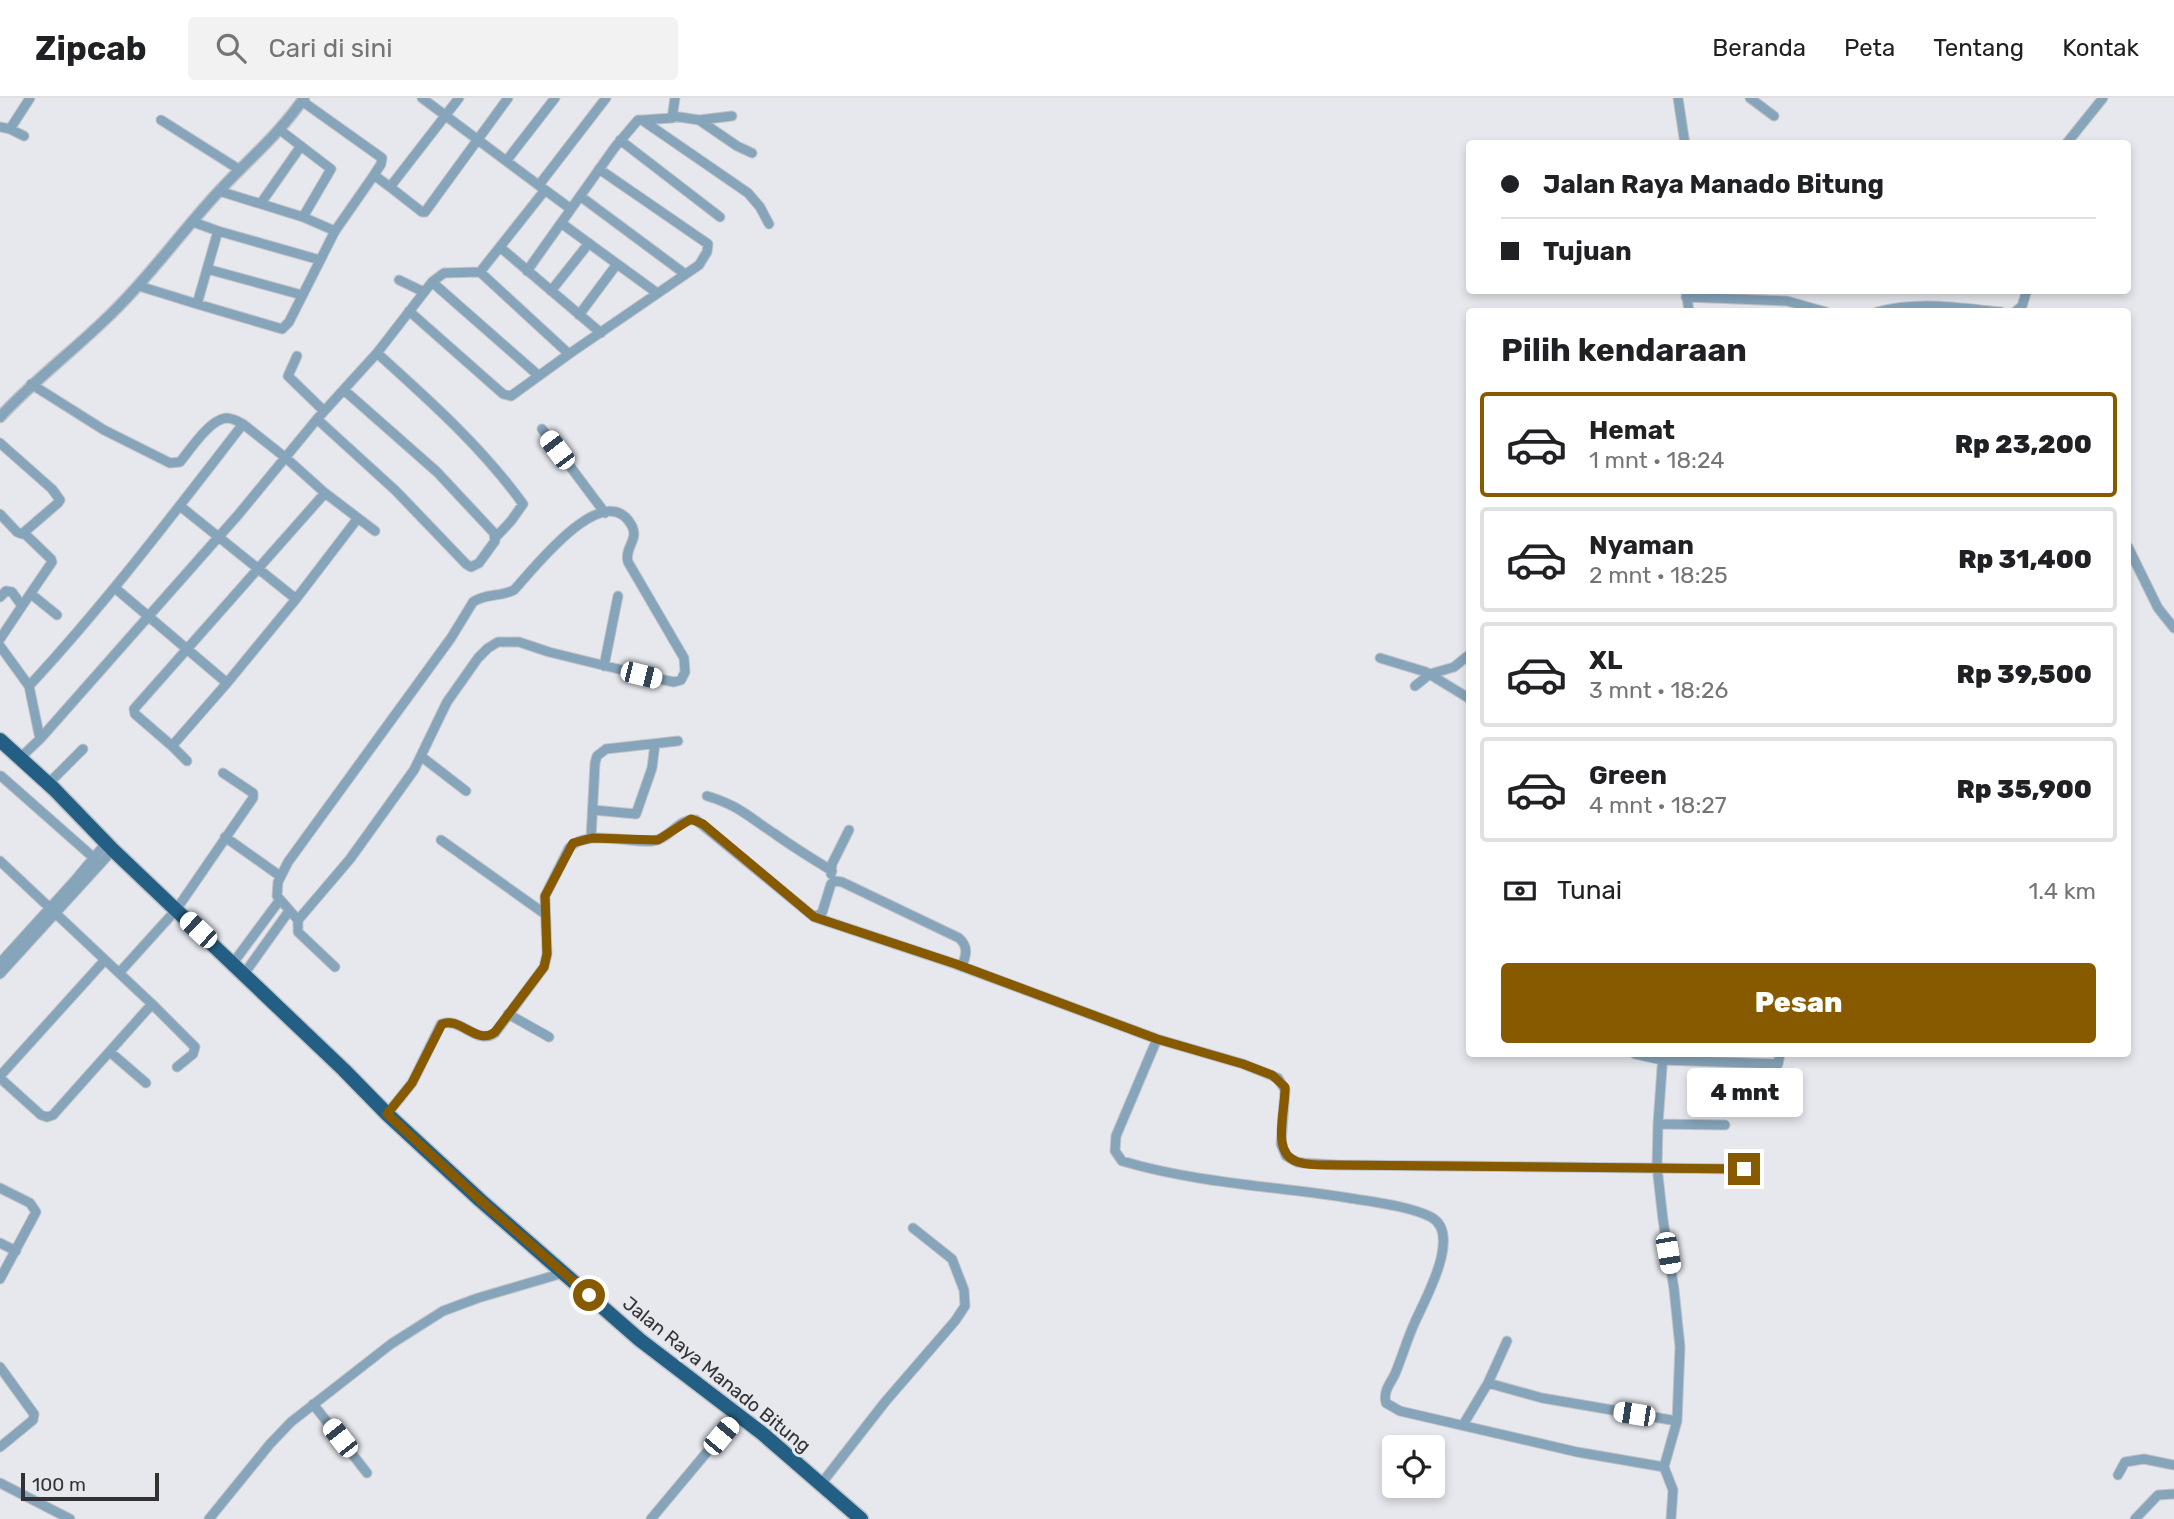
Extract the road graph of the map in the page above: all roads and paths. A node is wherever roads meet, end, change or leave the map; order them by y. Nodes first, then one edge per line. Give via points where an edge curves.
1 (30, 98) edge
2 (422, 98) edge
3 (459, 98) edge
4 (508, 98) edge
5 (555, 98) edge
6 (606, 98) edge
7 (675, 98) edge
8 (1678, 98) edge
9 (1750, 98) edge
10 (2103, 98) edge
11 (303, 99) edge
12 (446, 116) junction
13 (673, 116) junction
14 (732, 116) dead end
15 (1773, 116) dead end
16 (161, 120) dead end
17 (642, 120) junction
18 (699, 120) junction
19 (0, 127) edge
20 (10, 129) junction
21 (280, 130) junction
22 (24, 136) dead end
23 (477, 138) junction
24 (620, 140) junction
25 (1684, 140) edge
26 (2069, 140) edge
27 (301, 146) junction
28 (752, 153) dead end
29 (507, 160) junction
30 (599, 169) junction
31 (240, 170) junction
32 (374, 175) junction
33 (390, 187) junction
34 (542, 187) junction
35 (219, 191) junction
36 (580, 196) junction
37 (261, 203) junction
38 (571, 209) junction
39 (303, 217) junction
40 (720, 217) dead end
41 (192, 222) junction
42 (561, 223) junction
43 (769, 224) dead end
44 (218, 231) junction
45 (335, 232) junction
46 (589, 243) junction
47 (500, 248) junction
48 (320, 260) junction
49 (617, 264) junction
50 (207, 269) junction
51 (527, 271) junction
52 (480, 272) junction
53 (685, 274) junction
54 (399, 280) dead end
55 (432, 282) junction
56 (139, 286) junction
57 (551, 291) junction
58 (424, 292) junction
59 (657, 293) junction
60 (1686, 294) edge
61 (302, 296) junction
62 (197, 304) junction
63 (1814, 308) edge
64 (1895, 308) edge
65 (1957, 308) edge
66 (409, 311) junction
67 (579, 315) junction
68 (601, 333) junction
69 (377, 353) junction
70 (569, 354) junction
71 (297, 356) dead end
72 (539, 376) junction
73 (31, 384) junction
74 (344, 390) junction
75 (324, 411) junction
76 (0, 418) edge
77 (317, 419) junction
78 (243, 424) junction
79 (542, 429) dead end
80 (0, 443) edge
81 (286, 457) junction
82 (325, 493) junction
83 (180, 506) junction
84 (604, 513) junction
85 (0, 514) edge
86 (358, 518) junction
87 (375, 531) dead end
88 (24, 533) junction
89 (219, 536) junction
90 (496, 537) junction
91 (2131, 553) edge
92 (259, 569) junction
93 (115, 588) junction
94 (31, 594) junction
95 (618, 596) dead end
96 (0, 597) edge
97 (296, 599) junction
98 (22, 606) junction
99 (57, 615) dead end
100 (149, 617) junction
101 (2174, 628) edge
102 (0, 639) edge
103 (0, 646) edge
104 (186, 649) junction
105 (1466, 657) edge
106 (1380, 658) dead end
107 (604, 666) junction
108 (1430, 674) junction
109 (227, 683) junction
110 (29, 686) junction
111 (1415, 687) dead end
112 (1466, 696) edge
113 (40, 739) junction
114 (0, 740) edge
115 (678, 741) dead end
116 (655, 744) junction
117 (172, 746) junction
118 (83, 749) dead end
119 (422, 757) junction
120 (20, 758) junction
121 (187, 761) dead end
122 (223, 773) dead end
123 (1, 776) edge
124 (48, 784) junction
125 (466, 791) dead end
126 (707, 796) dead end
127 (593, 810) junction
128 (849, 830) dead end
129 (225, 837) junction
130 (592, 838) junction
131 (441, 840) dead end
132 (110, 846) junction
133 (94, 858) junction
134 (0, 861) edge
135 (832, 871) junction
136 (280, 876) junction
137 (830, 886) junction
138 (279, 901) junction
139 (176, 910) junction
140 (52, 911) junction
141 (289, 911) junction
142 (545, 914) junction
143 (814, 917) junction
144 (298, 920) junction
145 (104, 961) junction
146 (0, 963) edge
147 (335, 967) dead end
148 (962, 967) junction
149 (239, 969) junction
150 (119, 973) junction
151 (0, 974) edge
152 (152, 1004) junction
153 (508, 1014) junction
154 (549, 1037) dead end
155 (1157, 1039) junction
156 (110, 1052) junction
157 (1662, 1057) edge
158 (1779, 1057) edge
159 (177, 1068) dead end
160 (0, 1077) edge
161 (146, 1083) dead end
162 (387, 1114) junction
163 (1658, 1124) junction
164 (1725, 1125) dead end
165 (1657, 1167) junction
166 (1744, 1169) dead end
167 (0, 1188) edge
168 (912, 1228) dead end
169 (0, 1243) edge
170 (16, 1251) junction
171 (563, 1273) junction
172 (0, 1279) edge
173 (1507, 1341) dead end
174 (0, 1367) edge
175 (1488, 1383) junction
176 (313, 1405) junction
177 (738, 1415) junction
178 (1677, 1421) junction
179 (1463, 1425) junction
180 (0, 1447) edge
181 (2174, 1465) edge
182 (1664, 1466) junction
183 (367, 1473) dead end
184 (2118, 1475) dead end
185 (0, 1482) edge
186 (821, 1484) junction
187 (2174, 1494) edge
188 (70, 1519) edge
189 (209, 1519) edge
190 (651, 1519) edge
191 (861, 1519) edge
192 (1671, 1519) edge
193 (2135, 1519) edge

1 - 20 street
2 - 12 street
3 - 12 street
4 - 23 street
5 - 29 street
6 - 34 street
7 - 13 street
8 - 25 street
9 - 15 street
10 - 26 street
11 - 21 street
11 - 32 street via 382,158
12 - 23 street
12 - 33 street
13 - 17 street
13 - 18 street
14 - 18 street
16 - 31 street
17 - 24 street
17 - 43 street via 748,193
18 - 28 street
19 - 20 street
20 - 22 street
21 - 27 street
21 - 31 street
23 - 29 street
23 - 33 street via 425,212
24 - 30 street
24 - 40 street
27 - 37 street
27 - 39 street via 331,169
29 - 34 street
30 - 36 street
30 - 53 street via 708,244 699,265
31 - 35 street
32 - 33 street
32 - 45 street
34 - 38 street
34 - 47 street
35 - 37 street
35 - 41 street
36 - 38 street
36 - 53 street
37 - 39 street
38 - 42 street
39 - 45 street
41 - 44 street
41 - 56 street
42 - 46 street
42 - 51 street
44 - 48 street
44 - 50 street
45 - 48 street
46 - 49 street
46 - 57 street
47 - 51 street
47 - 52 street
48 - 61 street
49 - 59 street
49 - 67 street
50 - 61 street
50 - 62 street
51 - 57 street
52 - 55 street via 444,273
52 - 70 street
53 - 59 street
54 - 58 street
55 - 58 street
55 - 72 street
56 - 62 street
56 - 73 street
57 - 67 street
58 - 66 street
59 - 68 street
60 - 63 street via 1774,300
61 - 62 street via 282,329
64 - 65 street
66 - 69 street
66 - 72 street via 505,396 515,395
67 - 68 street
68 - 70 street
69 - 74 street
69 - 90 street via 458,428 523,504
70 - 72 street
71 - 75 street via 288,376
73 - 76 street
73 - 78 street via 104,430 170,463 180,462 204,433 223,419
74 - 75 street
74 - 90 street via 437,472
75 - 77 street
77 - 81 street
77 - 90 street via 469,566 478,563
78 - 81 street
78 - 83 street
79 - 84 street
80 - 88 street via 60,500
81 - 82 street
81 - 89 street
82 - 86 street
82 - 92 street
83 - 89 street
83 - 93 street
84 - 107 street via 620,515 633,529 628,562 685,666 681,680 674,682
84 - 136 street via 570,530 514,590 473,602
85 - 88 street via 19,534
86 - 87 street
86 - 97 street
88 - 94 street via 52,562
89 - 92 street
89 - 100 street
91 - 101 street via 2158,608
92 - 97 street
92 - 104 street
93 - 100 street
93 - 110 street
94 - 98 street
94 - 99 street
95 - 107 street
96 - 98 street via 12,592
97 - 109 street
98 - 102 street
100 - 104 street
100 - 113 street
103 - 110 street
104 - 109 street
104 - 117 street via 134,711
105 - 108 street via 1454,667
106 - 108 street
107 - 119 street via 519,642 498,642 478,658 458,686
108 - 111 street
108 - 112 street
109 - 117 street
110 - 113 street
113 - 120 street
114 - 120 highway, Jalan Raya Manado Bitung
115 - 116 street
116 - 127 street via 606,750 597,756
116 - 127 street via 636,814
117 - 121 street
118 - 124 street
119 - 125 street
119 - 144 street via 350,859
120 - 124 highway, Jalan Raya Manado Bitung
122 - 129 street via 254,795
123 - 133 street
124 - 132 highway, Jalan Raya Manado Bitung
126 - 135 street via 743,810
127 - 130 street
128 - 135 street
129 - 136 street
129 - 139 street
130 - 142 street via 576,841 569,848 545,896
130 - 143 street via 658,840 687,820 696,820
131 - 142 street
132 - 133 street
132 - 139 highway, Jalan Raya Manado Bitung
132 - 140 street
133 - 140 street
134 - 140 street
135 - 137 street
136 - 138 street
137 - 143 street via 822,913
137 - 148 street via 842,881 959,938 967,953
138 - 141 street
138 - 149 street
139 - 149 highway, Jalan Raya Manado Bitung
139 - 150 street
140 - 145 street
140 - 146 street
140 - 151 street
141 - 144 street
141 - 149 street
142 - 153 street via 545,964
143 - 148 street
144 - 147 street via 298,932
145 - 150 street
145 - 160 street
148 - 155 street
149 - 162 highway, Jalan Raya Manado Bitung
150 - 152 street
152 - 156 street
152 - 159 street via 195,1047
153 - 154 street
153 - 162 street via 487,1037 451,1022 442,1024 412,1083
155 - 165 street via 1278,1078 1285,1087 1281,1144 1286,1156 1297,1162
155 - 179 street via 1116,1136 1115,1151 1122,1161 1213,1180 1365,1200 1417,1212 1440,1223 1444,1239 1440,1263 1384,1394 1386,1403 1400,1410
156 - 160 street via 49,1117 41,1115
156 - 161 street
157 - 158 street via 1778,1064
157 - 163 street
162 - 171 highway, Jalan Raya Manado Bitung
163 - 164 street
163 - 165 street
165 - 166 street
165 - 178 street via 1678,1323
167 - 170 street via 30,1203 36,1212
168 - 186 street via 952,1259 965,1306
169 - 170 street
170 - 172 street
171 - 176 street via 443,1311 391,1344
171 - 177 highway, Jalan Raya Manado Bitung
173 - 175 street
174 - 180 street via 34,1414 33,1420
175 - 178 street via 1542,1398
175 - 179 street
176 - 183 street
176 - 189 street via 270,1444
177 - 186 highway, Jalan Raya Manado Bitung
177 - 190 street
178 - 182 street
179 - 182 street via 1577,1452
181 - 184 street via 2134,1459 2125,1462
182 - 192 street via 1673,1490
185 - 188 street
186 - 191 highway, Jalan Raya Manado Bitung
187 - 193 street via 2158,1495

